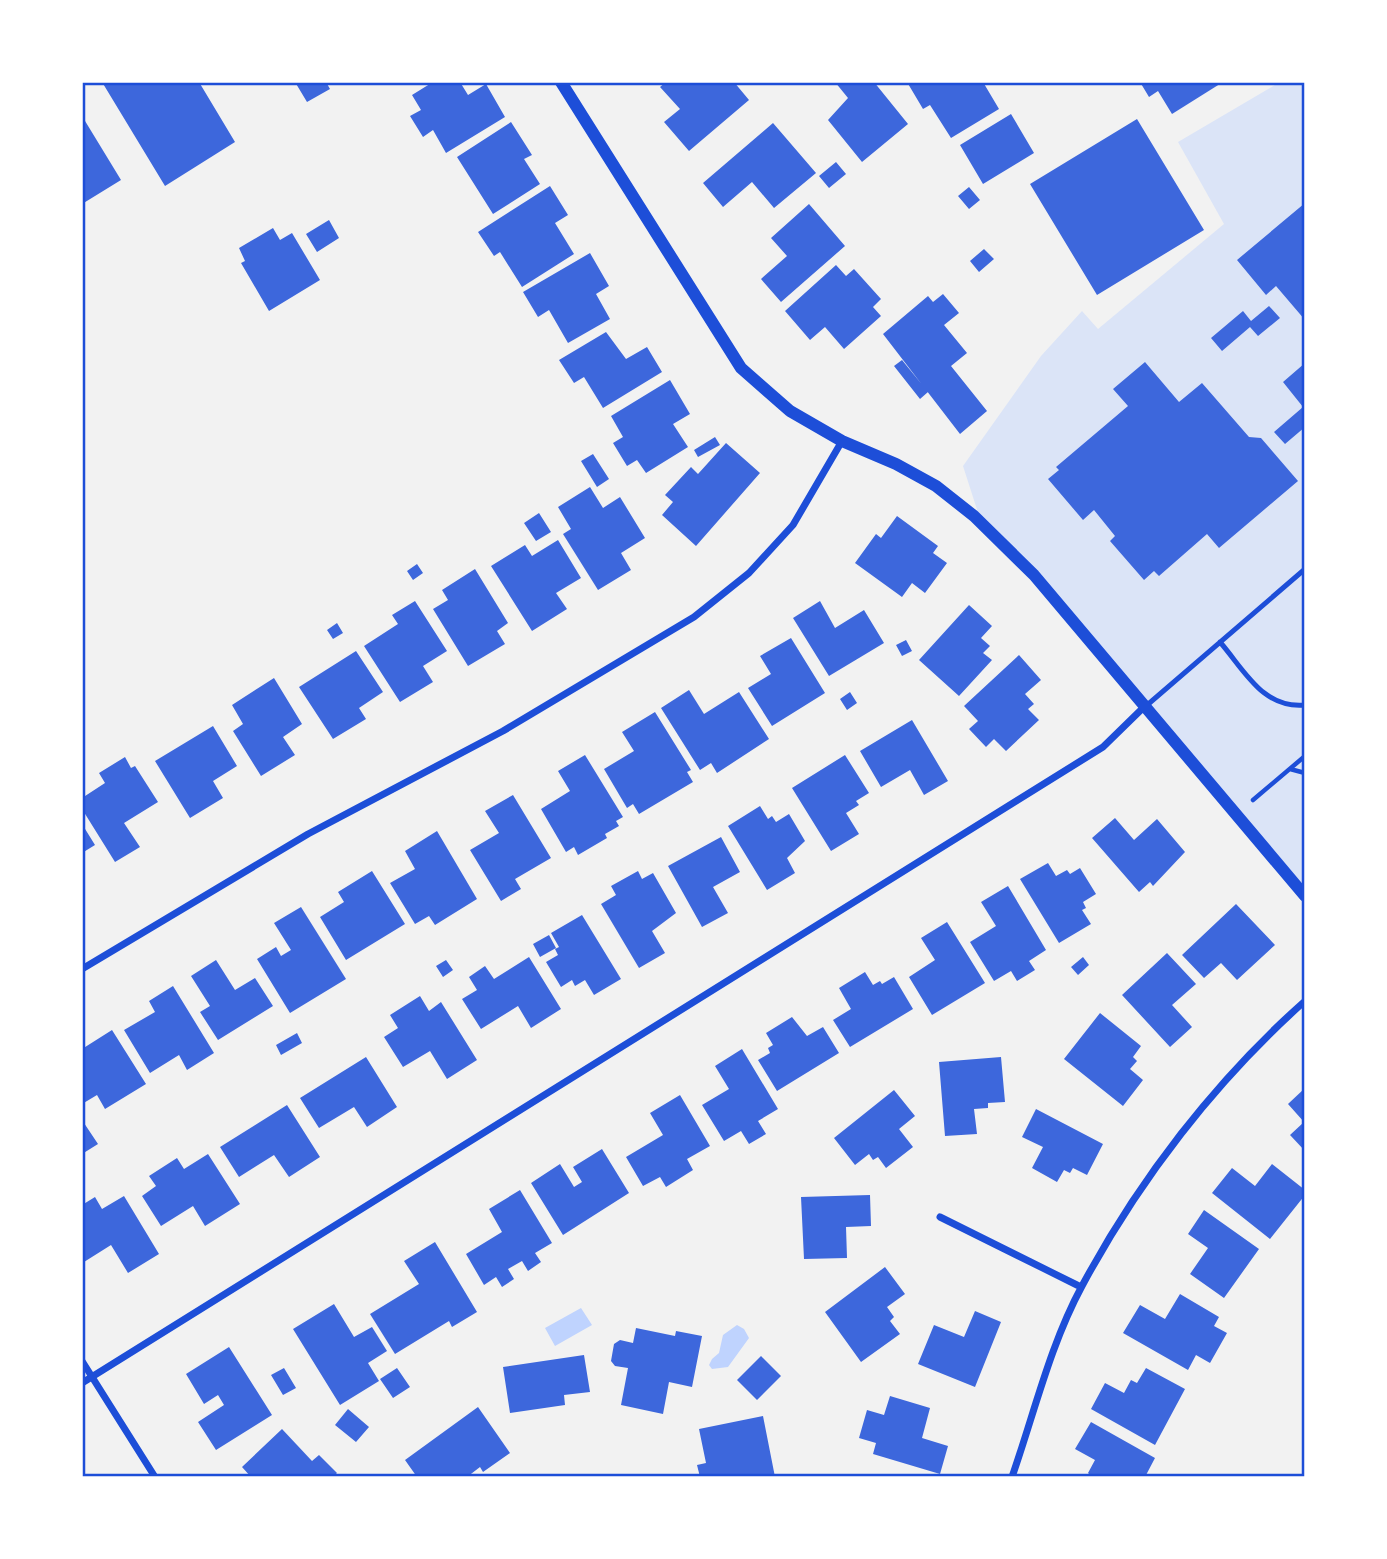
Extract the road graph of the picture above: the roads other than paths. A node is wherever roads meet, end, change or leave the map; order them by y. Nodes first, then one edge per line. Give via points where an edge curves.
1 (561, 82) edge
2 (842, 441) junction
3 (1305, 569) edge
4 (1220, 642) junction
5 (1305, 705) edge
6 (1146, 706) junction
7 (1305, 896) edge
8 (82, 969) edge
9 (1305, 1001) edge
10 (940, 1217) dead end
11 (1081, 1287) junction
12 (82, 1361) edge
13 (92, 1377) junction
14 (82, 1382) edge
15 (155, 1477) edge
16 (1012, 1477) edge

1 - 2 street via 741,368 790,411
2 - 6 street via 936,486 974,516 1034,575
2 - 8 street via 793,525 749,573 694,617 503,731 308,834
3 - 4 lane
4 - 5 lane via 1270,700
4 - 6 lane
6 - 7 street
6 - 13 street via 1103,747
9 - 11 street via 1254,1046 1156,1167
10 - 11 street
11 - 16 street
12 - 13 street
13 - 14 street
13 - 15 street

